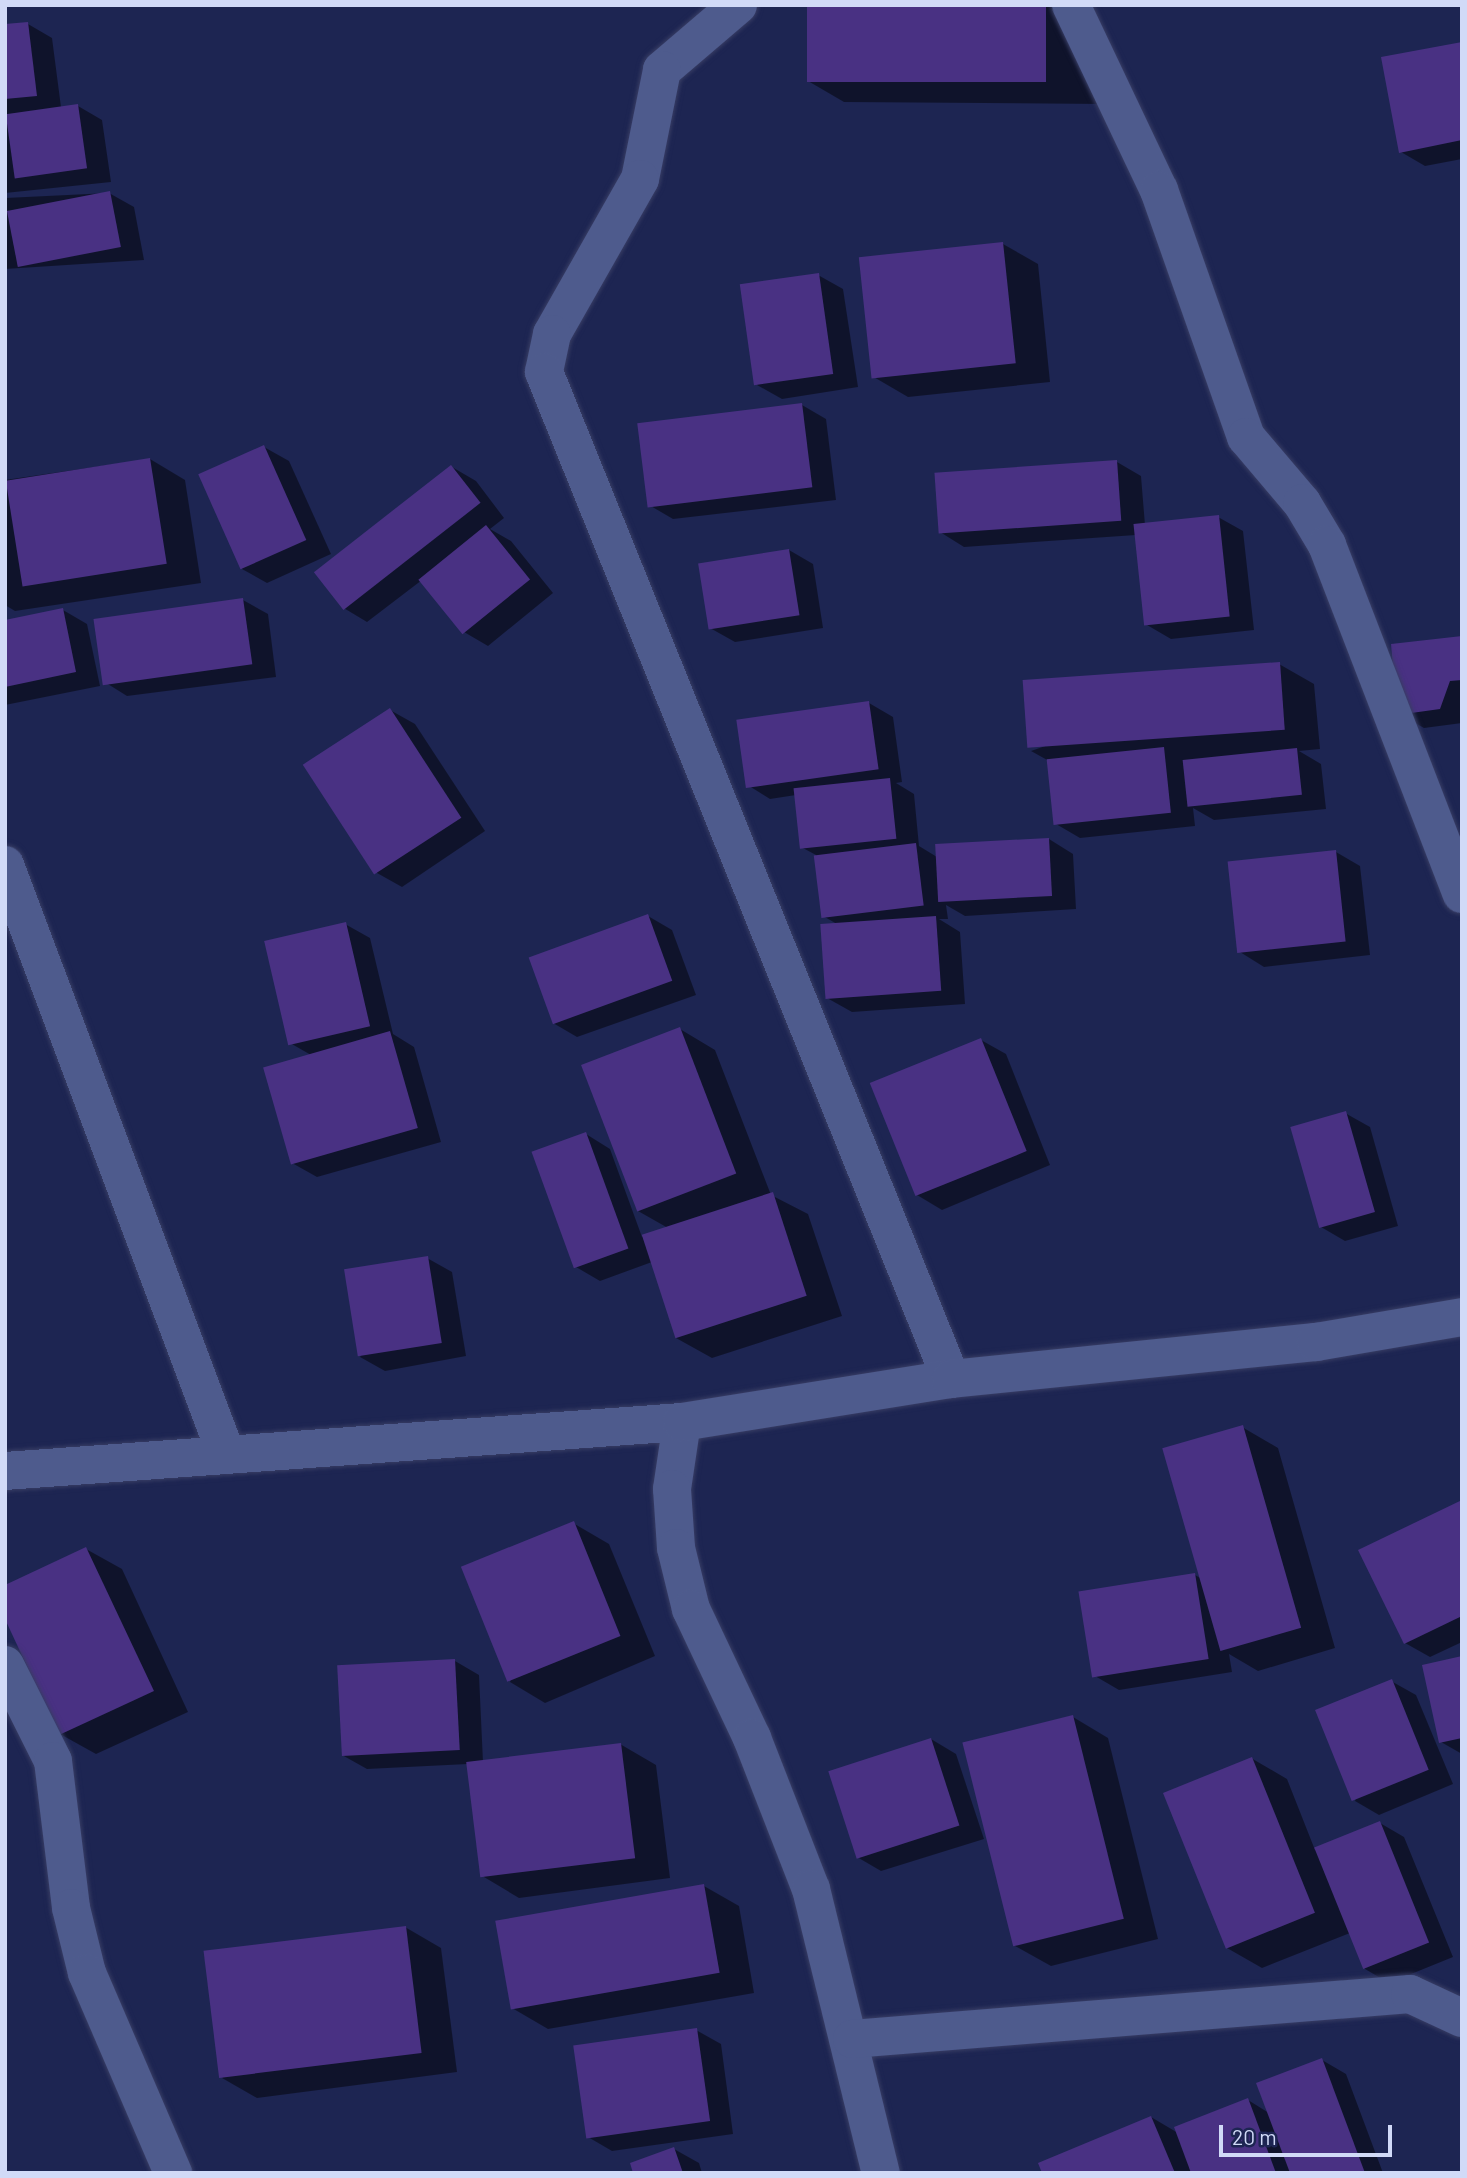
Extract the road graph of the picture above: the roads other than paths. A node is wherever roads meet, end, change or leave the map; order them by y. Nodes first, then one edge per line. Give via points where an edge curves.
1 (738, 5) edge
2 (1071, 5) edge
3 (5, 865) edge
4 (1462, 894) edge
5 (1462, 1317) edge
6 (951, 1379) junction
7 (682, 1422) junction
8 (226, 1454) junction
9 (5, 1471) edge
10 (5, 1665) edge
11 (1462, 2018) edge
12 (852, 2039) junction
13 (173, 2173) edge
14 (881, 2173) edge

1 - 6 street via 662,70 640,179 552,334 544,372
2 - 4 street via 1159,190 1247,438 1302,503 1327,545
3 - 8 street
5 - 6 street via 1316,1342
6 - 7 street
7 - 8 street
7 - 12 street via 673,1500 676,1548 691,1609 785,1816
8 - 9 street
10 - 13 street via 53,1760 71,1908 87,1973
11 - 12 street via 1409,1994
12 - 14 street

